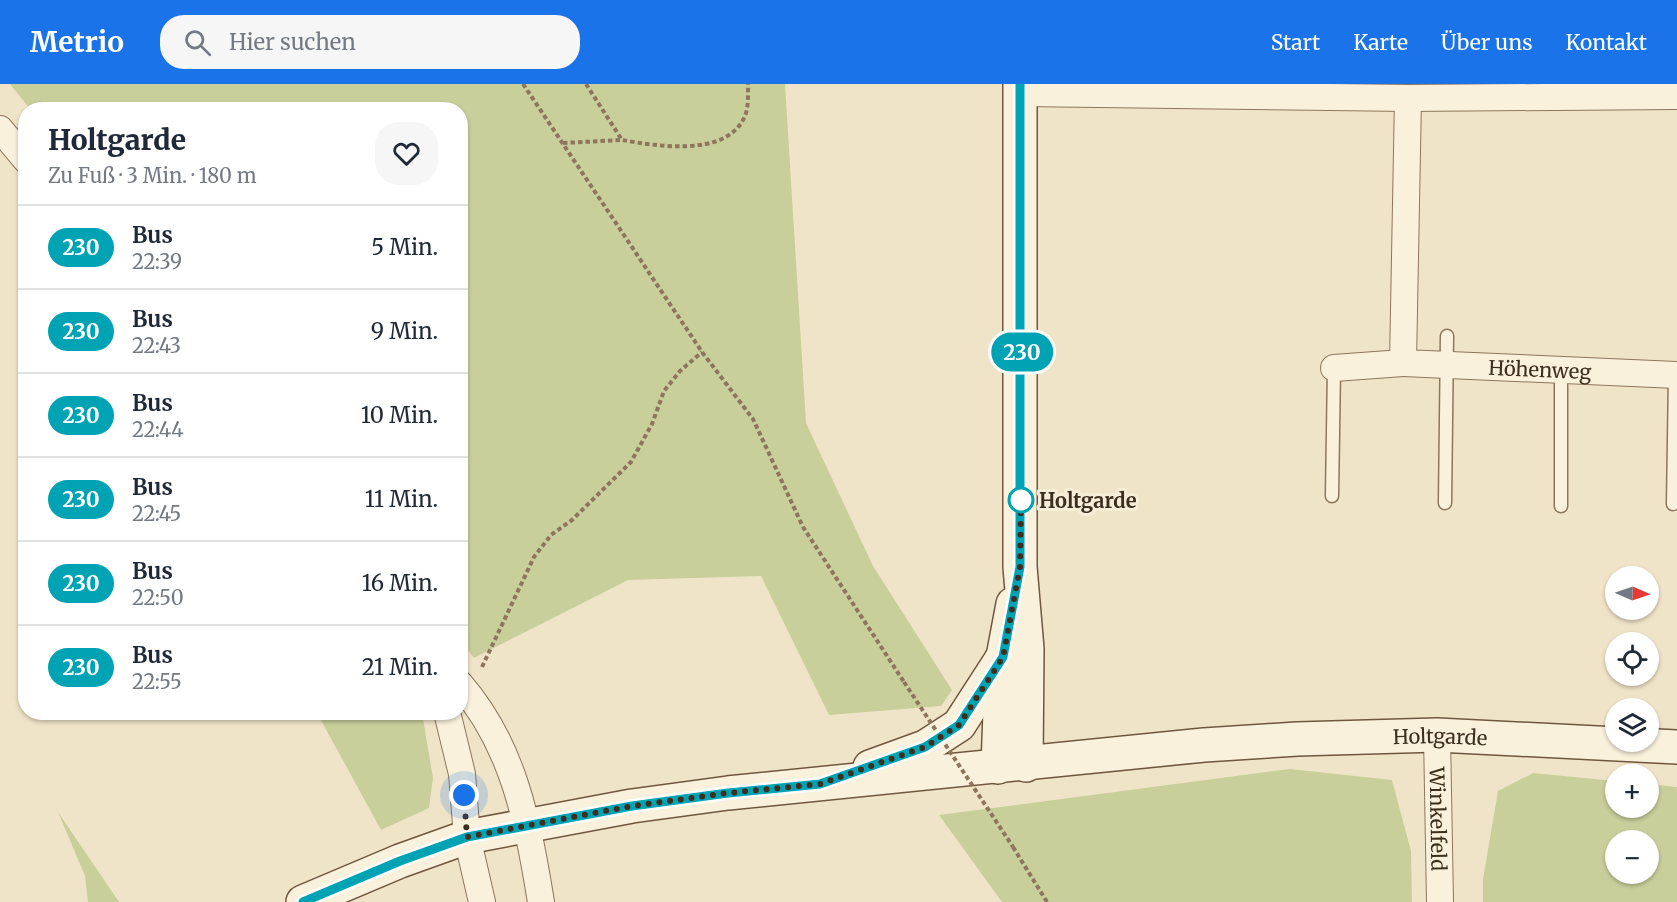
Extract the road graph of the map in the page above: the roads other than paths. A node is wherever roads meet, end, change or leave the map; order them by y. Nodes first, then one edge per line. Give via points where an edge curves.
1 (1020, 88) edge
2 (1677, 96) edge
3 (1408, 98) junction
4 (0, 129) edge
5 (18, 150) edge
6 (1447, 336) dead end
7 (1403, 363) junction
8 (1446, 365) junction
9 (1334, 368) joint
10 (1561, 371) junction
11 (1676, 375) edge
12 (1332, 496) dead end
13 (1445, 503) dead end
14 (1673, 504) dead end
15 (1561, 506) dead end
16 (1020, 567) junction
17 (1003, 657) junction
18 (468, 693) edge
19 (449, 720) edge
20 (1437, 735) junction
21 (1677, 747) edge
22 (1012, 766) junction
23 (820, 784) junction
24 (529, 826) junction
25 (467, 837) junction
26 (303, 902) edge
27 (482, 902) edge
28 (541, 902) edge
29 (1440, 902) edge

1 - 3 street
1 - 16 street
2 - 3 street
3 - 7 street
4 - 5 street
6 - 8 lane
7 - 8 street, Höhenweg
7 - 9 street, Höhenweg
8 - 10 street, Höhenweg
8 - 13 lane
9 - 12 lane
10 - 11 street, Höhenweg
10 - 15 lane
11 - 14 lane
16 - 17 street
16 - 22 street via 1027,649
17 - 22 street
17 - 23 street via 959,725 925,747
18 - 24 street via 511,766
19 - 25 street via 462,774
20 - 21 street, Holtgarde
20 - 22 street, Holtgarde via 1204,745
20 - 29 street, Winkelfeld
22 - 23 street, Holtgarde
23 - 24 street via 632,806
24 - 25 street
24 - 28 street
25 - 26 street
25 - 27 street

